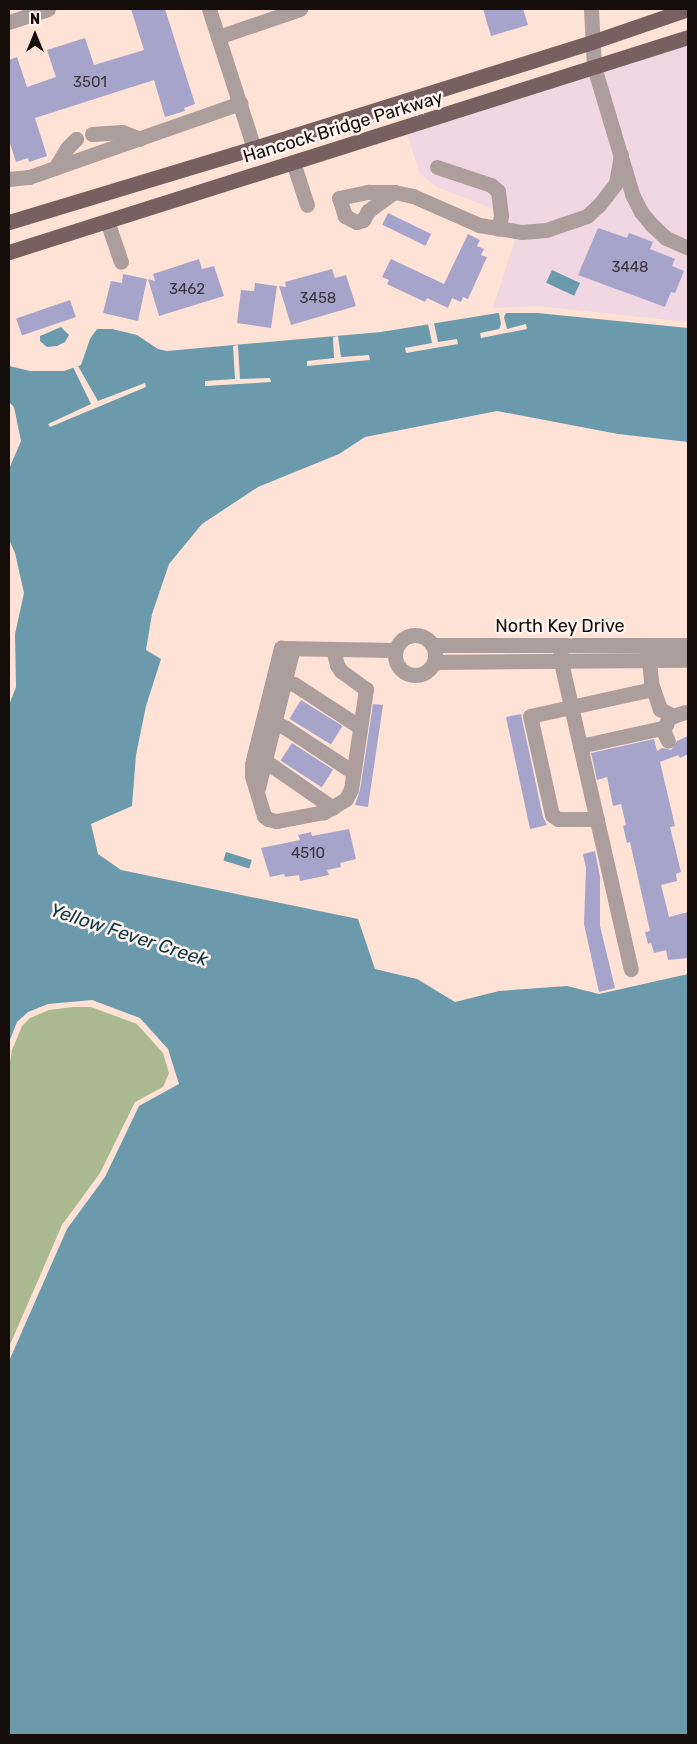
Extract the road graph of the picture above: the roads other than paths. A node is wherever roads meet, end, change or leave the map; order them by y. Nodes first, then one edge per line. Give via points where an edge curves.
1 (48, 9) edge
2 (209, 9) edge
3 (300, 9) edge
4 (591, 9) edge
5 (688, 9) edge
6 (9, 22) edge
7 (218, 37) junction
8 (688, 37) edge
9 (592, 42) junction
10 (594, 67) junction
11 (240, 103) junction
12 (92, 134) dead end
13 (140, 138) junction
14 (76, 139) dead end
15 (254, 148) junction
16 (621, 154) junction
17 (293, 162) junction
18 (437, 167) dead end
19 (55, 168) junction
20 (9, 180) edge
21 (394, 192) dead end
22 (609, 195) junction
23 (634, 197) junction
24 (307, 205) dead end
25 (107, 221) junction
26 (9, 222) edge
27 (498, 229) junction
28 (688, 248) edge
29 (9, 252) edge
30 (121, 262) dead end
31 (432, 645) junction
32 (688, 645) edge
33 (560, 646) junction
34 (333, 649) junction
35 (395, 650) junction
36 (648, 653) junction
37 (688, 660) edge
38 (434, 662) junction
39 (561, 662) junction
40 (279, 680) junction
41 (653, 689) junction
42 (572, 707) junction
43 (685, 712) dead end
44 (269, 720) junction
45 (360, 727) junction
46 (667, 728) junction
47 (580, 746) junction
48 (259, 757) junction
49 (353, 772) junction
50 (332, 808) junction
51 (597, 820) junction
52 (631, 969) dead end

1 - 6 street
2 - 7 street
3 - 7 street
4 - 9 street
5 - 9 main road, Hancock Bridge Parkway
7 - 11 street
8 - 10 main road, Hancock Bridge Parkway
9 - 10 street
9 - 15 main road, Hancock Bridge Parkway
10 - 16 street
10 - 17 main road, Hancock Bridge Parkway
11 - 13 street
11 - 15 street
12 - 13 street via 122,132
13 - 19 street
14 - 19 street
15 - 26 main road, Hancock Bridge Parkway
16 - 22 street via 616,182
16 - 23 street
17 - 24 street
17 - 25 main road, Hancock Bridge Parkway
18 - 27 street via 491,185 498,191 501,216
19 - 20 street
21 - 27 street via 413,196 479,225
22 - 23 street via 623,193
22 - 27 street via 587,216 559,227 529,232
23 - 28 street via 652,226 666,238
25 - 29 main road, Hancock Bridge Parkway
25 - 30 street
31 - 33 street, North Key Drive
31 - 35 street via 422,636 414,635 402,639
31 - 38 street
32 - 36 street, North Key Drive
33 - 36 street, North Key Drive
33 - 39 street
34 - 35 street
34 - 40 street via 293,648
34 - 45 street via 341,671 366,690
35 - 38 street via 396,664 408,674 423,674
36 - 37 street, North Key Drive
36 - 39 street, North Key Drive
36 - 41 street
38 - 39 street, North Key Drive
39 - 42 street
40 - 44 street
40 - 45 street via 294,684
41 - 42 street
41 - 46 street
42 - 47 street
42 - 51 street via 530,716 552,815 558,819
43 - 46 street via 673,716
44 - 48 street
44 - 49 street
45 - 49 street
46 - 47 street
47 - 51 street
48 - 50 street
48 - 50 street via 256,792 264,816 276,821 294,819
49 - 50 street via 346,799
51 - 52 street

